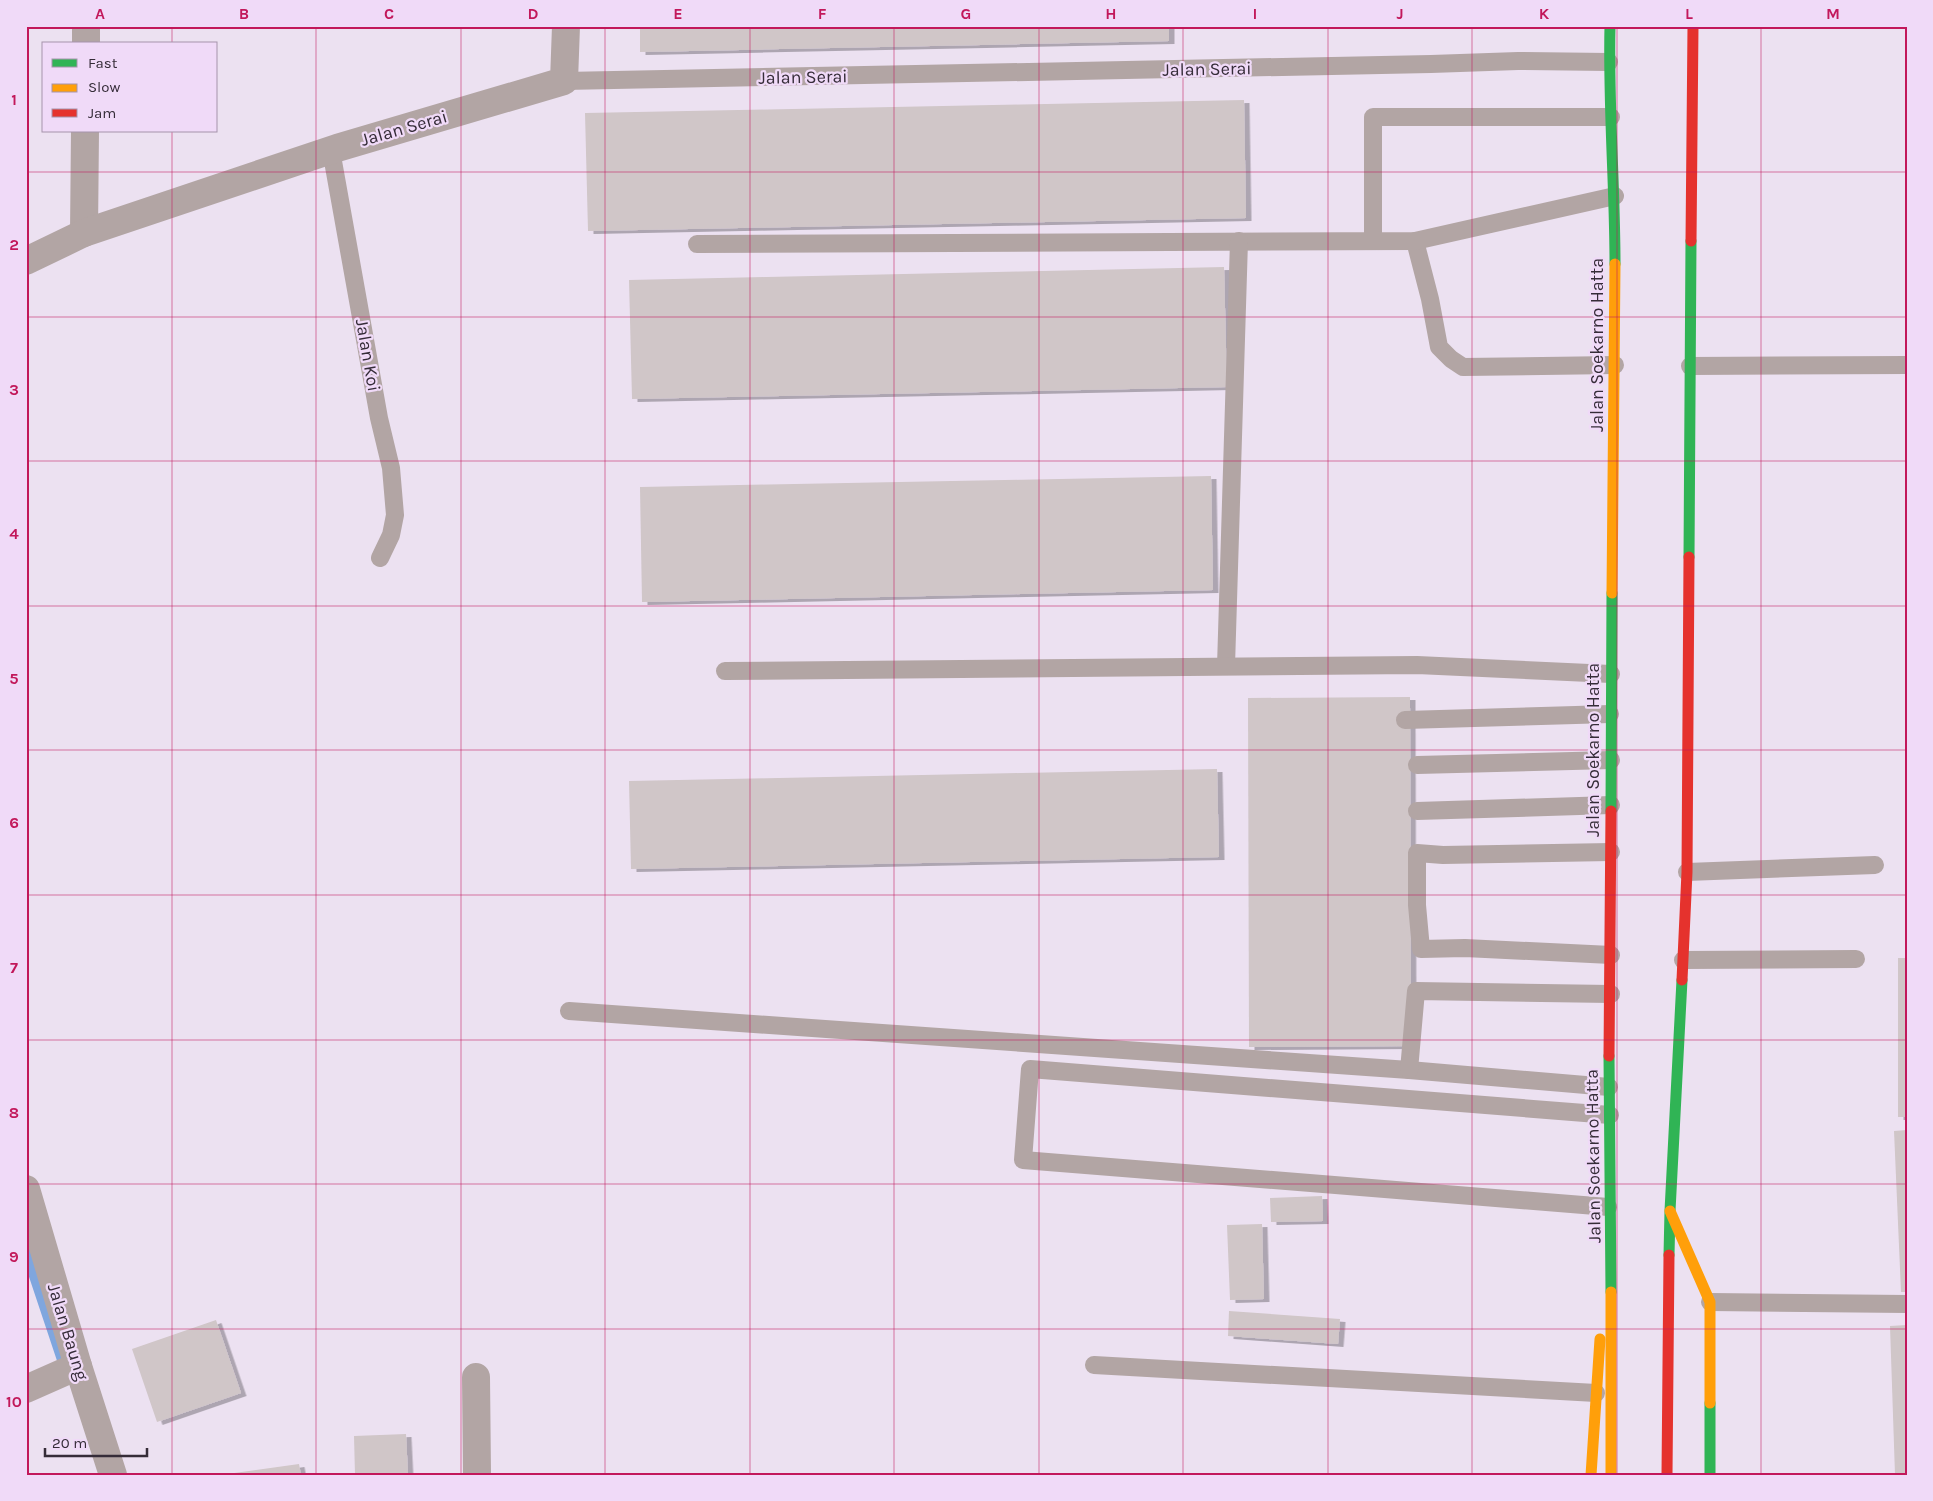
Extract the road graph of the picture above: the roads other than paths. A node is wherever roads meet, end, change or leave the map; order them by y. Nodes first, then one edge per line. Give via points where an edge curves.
1 (86, 26) edge
2 (566, 26) edge
3 (1610, 26) edge
4 (1693, 26) edge
5 (86, 42) edge
6 (1609, 62) junction
7 (564, 81) junction
8 (1611, 117) junction
9 (85, 132) edge
10 (332, 155) junction
11 (1615, 196) junction
12 (84, 233) junction
13 (1373, 241) junction
14 (1415, 241) junction
15 (1239, 242) junction
16 (697, 244) dead end
17 (26, 261) edge
18 (1615, 365) junction
19 (1907, 365) edge
20 (1690, 366) junction
21 (380, 558) dead end
22 (1226, 666) junction
23 (725, 671) dead end
24 (1611, 674) junction
25 (1610, 714) junction
26 (1405, 720) dead end
27 (1611, 760) junction
28 (1417, 765) dead end
29 (1611, 805) junction
30 (1418, 811) dead end
31 (1611, 852) junction
32 (1874, 865) dead end
33 (1688, 872) junction
34 (1612, 955) junction
35 (1856, 959) dead end
36 (1683, 960) junction
37 (1611, 994) junction
38 (568, 1011) dead end
39 (1409, 1070) junction
40 (1609, 1087) junction
41 (1610, 1115) junction
42 (1611, 1156) junction
43 (26, 1189) edge
44 (1608, 1207) junction
45 (1670, 1211) junction
46 (1710, 1302) junction
47 (1907, 1304) edge
48 (1094, 1364) dead end
49 (78, 1366) junction
50 (476, 1377) dead end
51 (26, 1389) edge
52 (1596, 1393) junction
53 (113, 1475) edge
54 (477, 1475) edge
55 (1591, 1475) edge
56 (1611, 1475) edge
57 (1667, 1475) edge
58 (1710, 1475) edge

1 - 5 street
2 - 7 street
3 - 6 main road, Jalan Soekarno Hatta
4 - 20 main road
6 - 7 lane, Jalan Serai via 1518,61
6 - 8 main road, Jalan Soekarno Hatta
7 - 10 street, Jalan Serai
8 - 11 main road, Jalan Soekarno Hatta
8 - 13 lane via 1373,117
9 - 12 street
10 - 12 street, Jalan Serai
10 - 21 lane, Jalan Koi via 379,418 391,468 395,514 391,535
11 - 14 lane
11 - 18 main road, Jalan Soekarno Hatta
12 - 17 street, Jalan Serai
13 - 14 lane
13 - 15 lane
14 - 18 lane via 1439,347 1450,359 1463,367
15 - 16 lane
15 - 22 lane
18 - 24 main road, Jalan Soekarno Hatta
19 - 20 lane
20 - 33 main road
22 - 23 lane
22 - 24 lane via 1417,665
24 - 25 main road, Jalan Soekarno Hatta
25 - 26 lane
25 - 27 main road, Jalan Soekarno Hatta
27 - 28 lane
27 - 29 main road, Jalan Soekarno Hatta
29 - 30 lane
29 - 31 main road, Jalan Soekarno Hatta
31 - 34 main road, Jalan Soekarno Hatta
31 - 34 lane via 1417,853 1417,905 1421,950 1465,948
32 - 33 lane
33 - 36 main road
34 - 37 main road, Jalan Soekarno Hatta
35 - 36 lane
36 - 45 main road
37 - 39 lane via 1416,991
37 - 40 main road, Jalan Soekarno Hatta
38 - 39 lane
39 - 40 lane
40 - 41 main road, Jalan Soekarno Hatta
41 - 42 main road, Jalan Soekarno Hatta
41 - 44 lane via 1030,1068 1023,1160
42 - 44 main road
42 - 56 main road, Jalan Soekarno Hatta
43 - 49 street, Jalan Baung
44 - 52 main road
45 - 46 main road
45 - 57 main road
46 - 47 lane
46 - 58 main road
48 - 52 lane
49 - 51 street
49 - 53 street, Jalan Baung
50 - 54 street
52 - 55 main road

